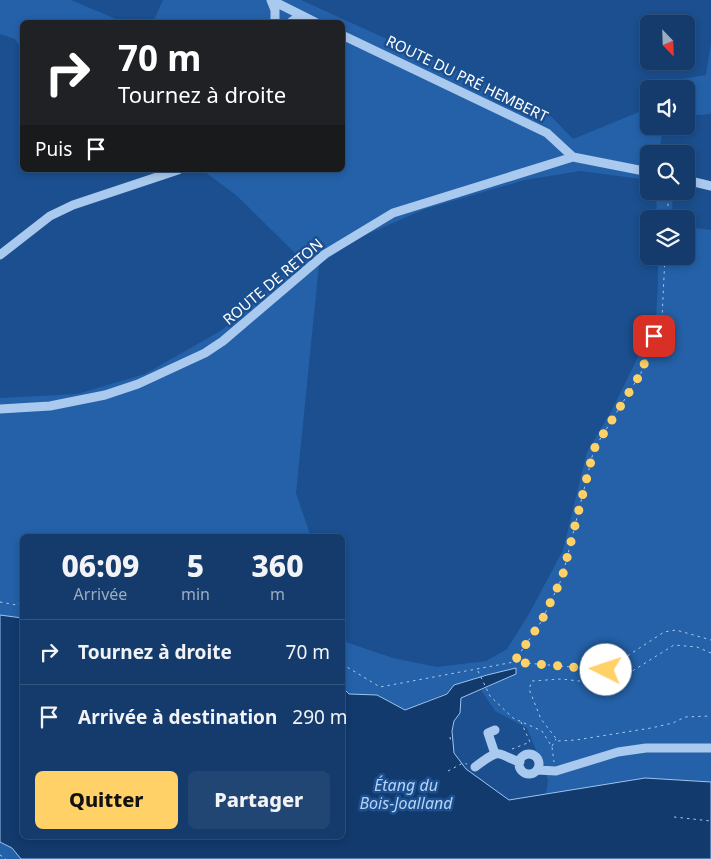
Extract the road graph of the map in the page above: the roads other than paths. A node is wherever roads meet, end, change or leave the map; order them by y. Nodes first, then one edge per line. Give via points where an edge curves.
1 (271, 0) edge
2 (301, 15) junction
3 (275, 20) edge
4 (294, 20) edge
5 (312, 20) edge
6 (345, 36) edge
7 (573, 157) junction
8 (640, 170) edge
9 (172, 172) edge
10 (695, 182) edge
11 (711, 186) edge
12 (0, 255) edge
13 (0, 409) edge
14 (495, 730) dead end
15 (711, 748) edge
16 (498, 754) junction
17 (520, 762) junction
18 (474, 767) dead end
19 (537, 770) junction

1 - 2 street
1 - 3 street
2 - 4 street
2 - 5 street
6 - 7 street, ROUTE DU PRÉ HEMBERT via 547,133
7 - 8 street, ROUTE DE RETON
7 - 13 street, ROUTE DE RETON via 394,214 326,254 211,349 138,384 105,395 50,406
9 - 12 street via 73,205 50,216
10 - 11 street
14 - 16 street via 488,733
15 - 19 street via 646,748 618,752 556,772
16 - 17 street
16 - 18 street
17 - 19 street via 525,773
17 - 19 street via 523,756 532,754 539,760

